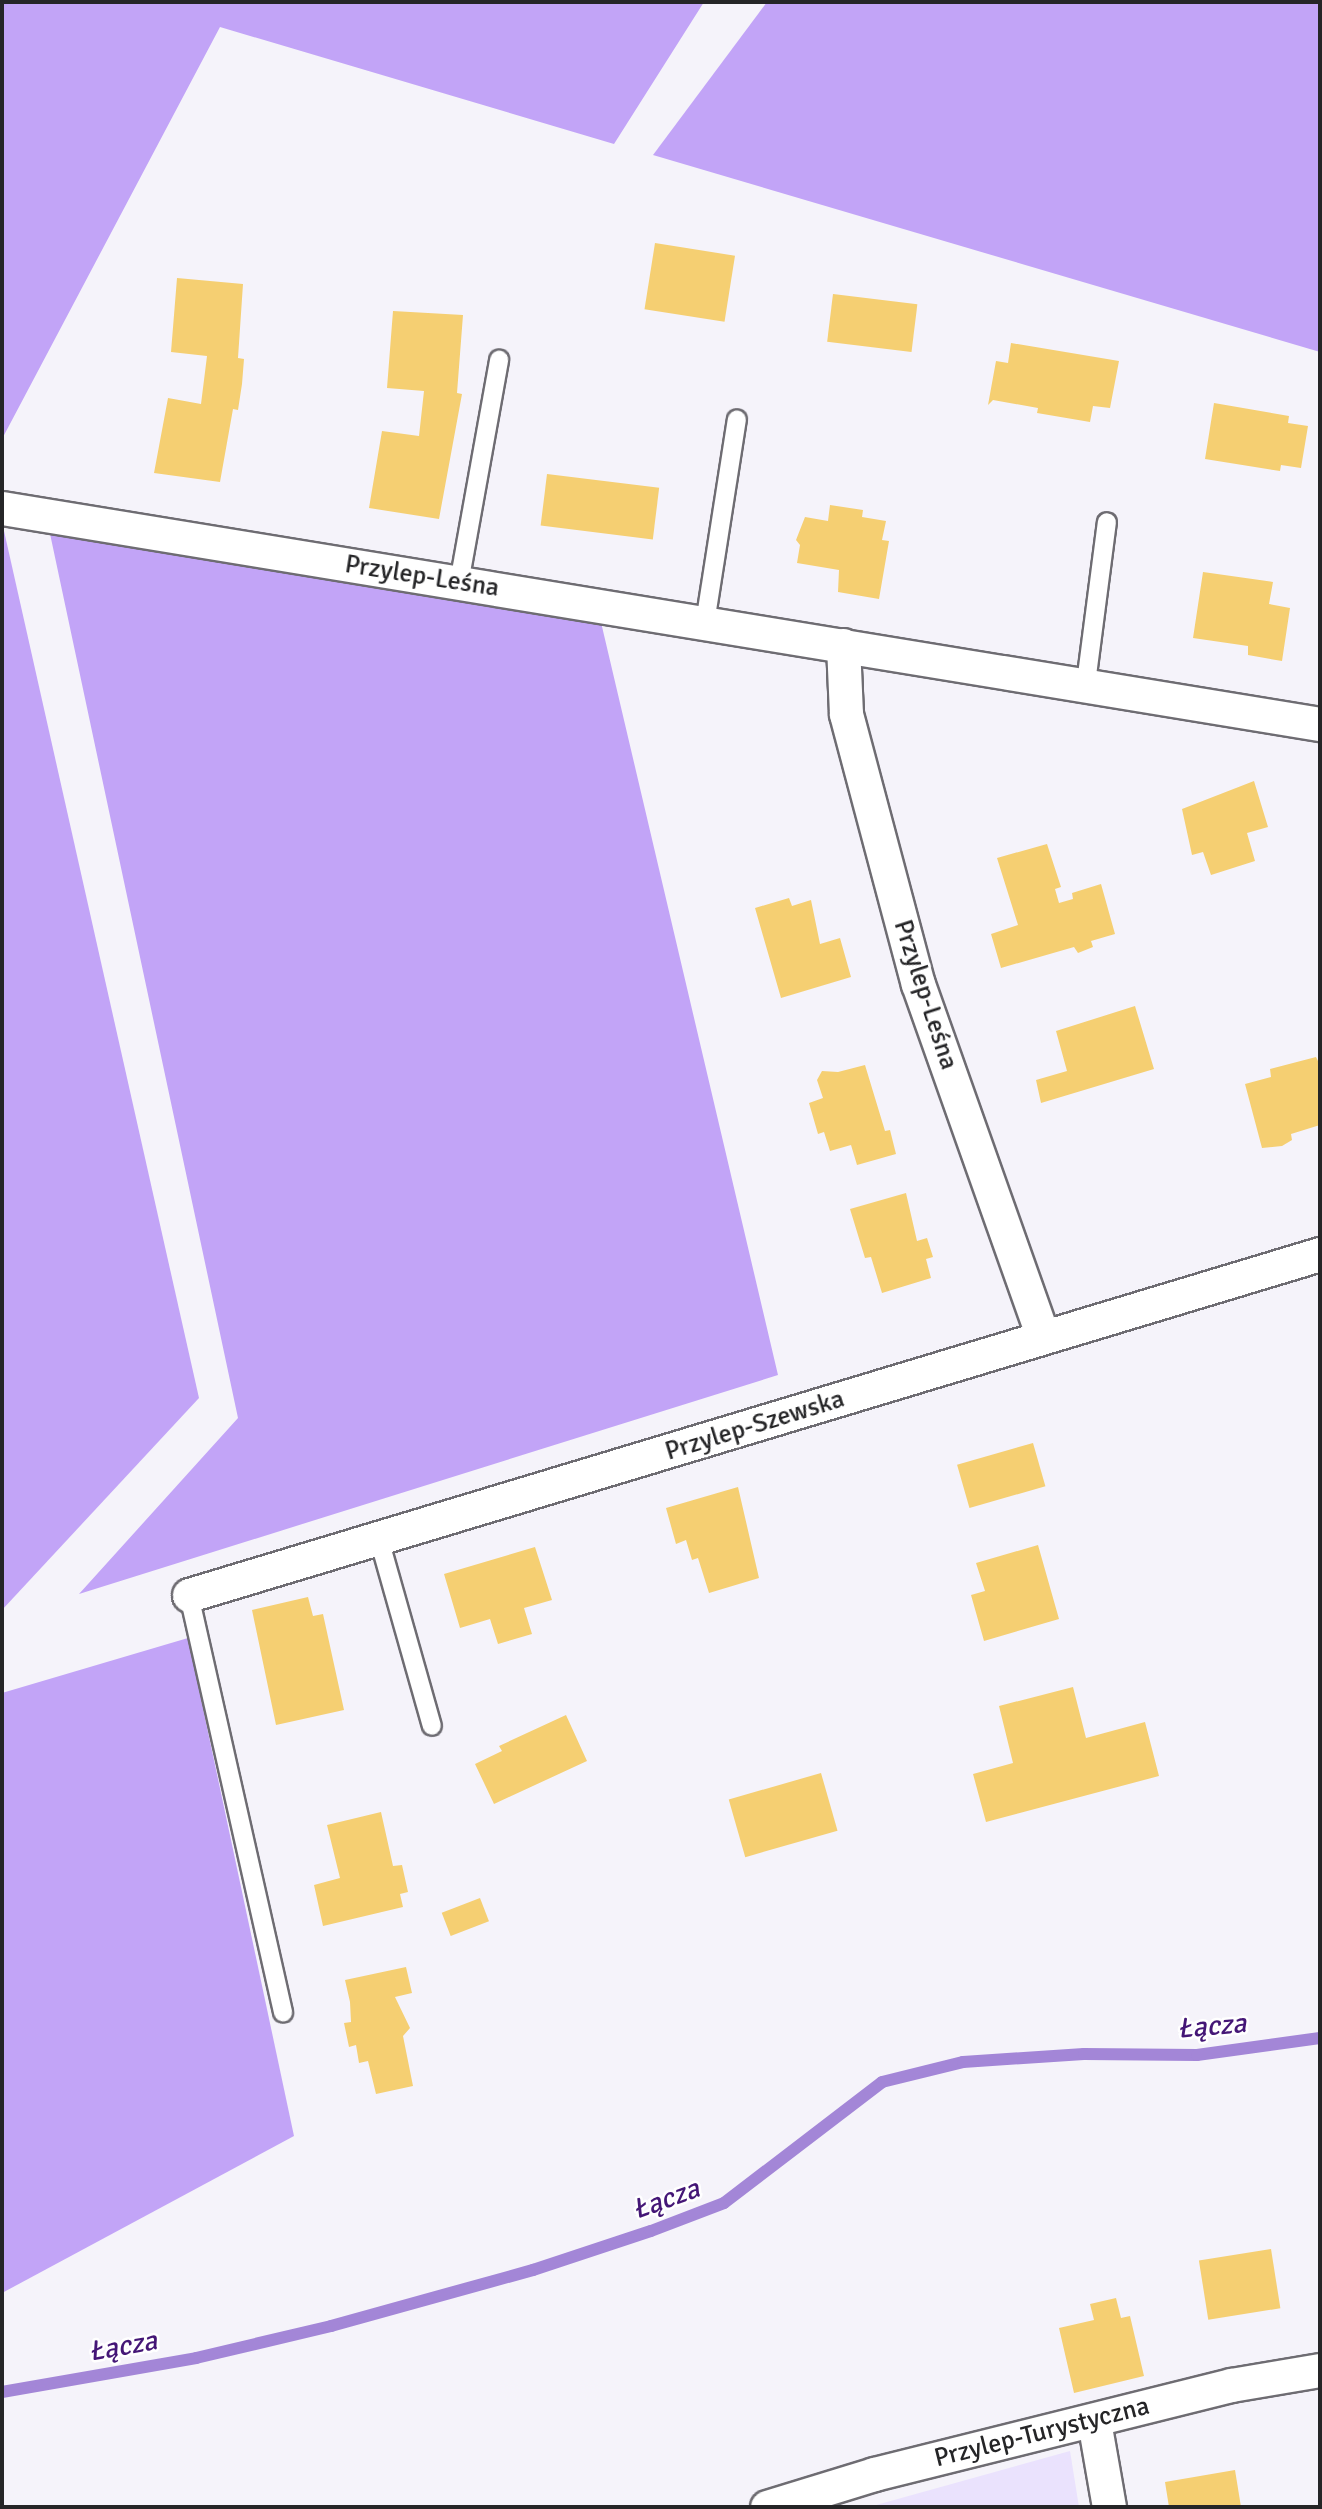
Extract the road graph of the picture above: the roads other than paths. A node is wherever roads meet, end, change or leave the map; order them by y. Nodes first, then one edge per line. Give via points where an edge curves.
1 (499, 360) dead end
2 (737, 419) dead end
3 (2, 508) edge
4 (1107, 522) dead end
5 (458, 583) junction
6 (705, 622) junction
7 (843, 645) junction
8 (1086, 683) junction
9 (1320, 723) edge
10 (1320, 1254) edge
11 (1043, 1336) junction
12 (379, 1539) junction
13 (190, 1595) joint
14 (432, 1726) dead end
15 (284, 2013) dead end
16 (1320, 2370) edge
17 (1094, 2421) junction
18 (767, 2507) edge
19 (1109, 2507) edge

1 - 5 lane
2 - 6 lane
3 - 5 street, Przylep-Leśna
4 - 8 lane
5 - 6 street, Przylep-Leśna
6 - 7 street, Przylep-Leśna
7 - 8 street, Przylep-Leśna
7 - 11 street, Przylep-Leśna via 846,714 918,984
8 - 9 street, Przylep-Leśna
10 - 11 street, Przylep-Szewska
11 - 12 street, Przylep-Szewska
12 - 13 street, Przylep-Szewska
12 - 14 lane
13 - 15 lane
16 - 17 street, Przylep-Turystyczna via 1231,2385
17 - 18 street, Przylep-Turystyczna via 874,2474
17 - 19 street

